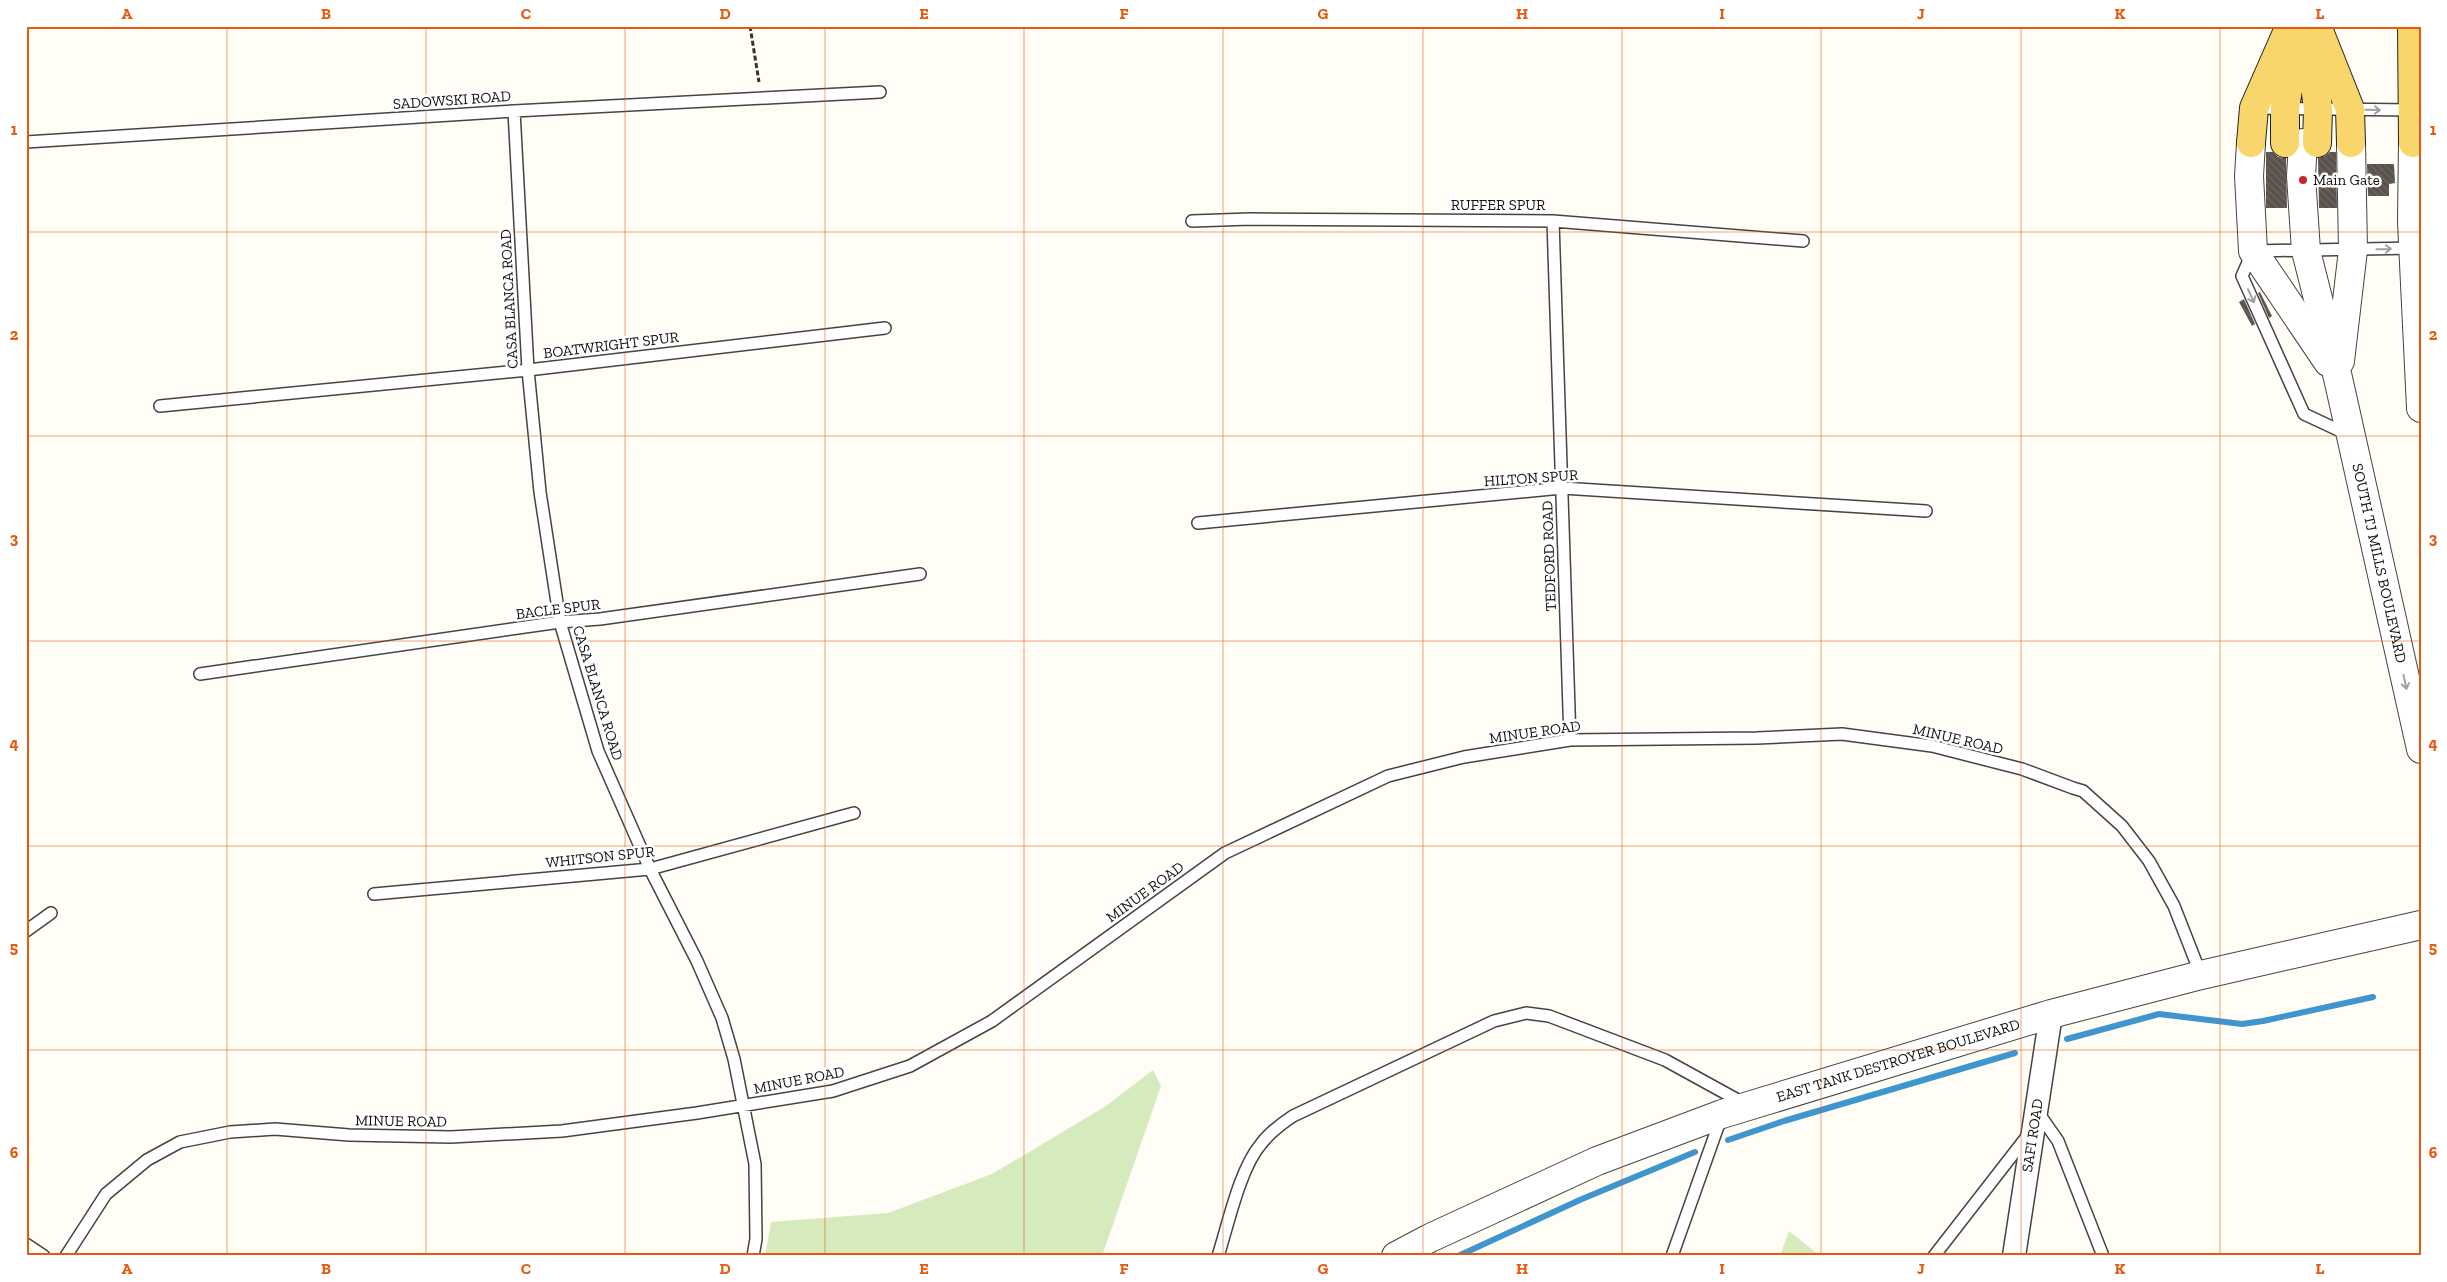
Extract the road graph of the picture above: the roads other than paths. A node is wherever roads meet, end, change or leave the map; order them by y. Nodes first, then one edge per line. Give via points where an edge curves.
1 (2290, 26) edge
2 (2294, 26) edge
3 (2298, 26) edge
4 (2303, 26) edge
5 (2308, 26) edge
6 (2312, 26) edge
7 (2317, 26) edge
8 (2412, 26) edge
9 (880, 92) dead end
10 (2302, 108) junction
11 (2412, 110) junction
12 (514, 111) junction
13 (26, 142) edge
14 (2301, 143) junction
15 (2413, 143) joint
16 (1192, 221) dead end
17 (1553, 221) junction
18 (1803, 241) dead end
19 (2414, 248) junction
20 (2304, 251) junction
21 (885, 328) dead end
22 (528, 370) junction
23 (2338, 378) junction
24 (160, 406) dead end
25 (2421, 408) edge
26 (2351, 436) junction
27 (1562, 488) junction
28 (1926, 511) dead end
29 (1198, 523) dead end
30 (920, 574) dead end
31 (560, 622) junction
32 (200, 674) dead end
33 (1570, 740) junction
34 (2421, 748) edge
35 (854, 813) dead end
36 (650, 869) junction
37 (374, 894) dead end
38 (51, 913) dead end
39 (2421, 925) edge
40 (26, 931) edge
41 (2200, 975) junction
42 (2051, 1014) junction
43 (742, 1106) junction
44 (1749, 1106) junction
45 (1722, 1114) junction
46 (2035, 1119) junction
47 (26, 1244) edge
48 (44, 1256) edge
49 (66, 1256) edge
50 (753, 1256) edge
51 (1218, 1256) edge
52 (1396, 1256) edge
53 (1672, 1256) edge
54 (1934, 1256) edge
55 (2014, 1256) edge
56 (2103, 1256) edge

1 - 10 main road
2 - 10 main road
3 - 10 main road
4 - 10 main road
5 - 10 main road
6 - 10 main road
7 - 10 main road
8 - 11 main road
9 - 12 lane, SADOWSKI ROAD
10 -> 11 lane
10 - 14 main road
10 - 14 main road
10 - 14 main road
11 - 15 main road
12 - 13 lane, SADOWSKI ROAD
12 - 22 lane, CASA BLANCA ROAD
14 - 20 street
14 - 20 street
14 - 20 street via 2249,176
15 - 19 street
16 - 17 lane, RUFFER SPUR
17 - 18 lane, RUFFER SPUR
17 - 27 lane, TEDFORD ROAD
20 -> 19 lane
19 - 25 street
20 - 23 street, SOUTH TJ MILLS BOULEVARD
20 - 23 street
20 - 23 street
20 -> 26 lane via 2242,276 2304,414
21 - 22 lane, BOATWRIGHT SPUR
22 - 24 lane, BOATWRIGHT SPUR
22 - 31 lane, CASA BLANCA ROAD via 540,492
23 - 26 street, SOUTH TJ MILLS BOULEVARD
26 -> 34 street, SOUTH TJ MILLS BOULEVARD
27 - 28 lane, HILTON SPUR
27 - 29 lane, HILTON SPUR
27 - 33 lane, TEDFORD ROAD
30 - 31 lane, BACLE SPUR via 610,618
31 - 32 lane, BACLE SPUR
31 - 36 lane, CASA BLANCA ROAD via 598,751
33 - 41 lane, MINUE ROAD via 1842,734 1932,746 2022,769 2083,791 2122,826 2149,861 2174,906
33 - 43 lane, MINUE ROAD via 1464,757 1388,776 1225,853 992,1021 910,1066 833,1091
35 - 36 lane, WHITSON SPUR
36 - 37 lane, WHITSON SPUR
36 - 43 lane, CASA BLANCA ROAD via 722,1018 734,1058
38 - 40 lane
39 - 41 street, EAST TANK DESTROYER BOULEVARD
41 - 42 street, EAST TANK DESTROYER BOULEVARD
42 - 44 street, EAST TANK DESTROYER BOULEVARD
42 - 46 street, SAFI ROAD
43 - 49 lane, MINUE ROAD via 553,1131 451,1137 349,1135 275,1129 230,1132 180,1142 147,1160 106,1194
43 - 50 lane, CASA BLANCA ROAD via 754,1164 756,1239
44 - 45 street, EAST TANK DESTROYER BOULEVARD
44 - 51 lane via 1665,1060 1549,1016 1526,1013 1494,1021 1294,1116 1278,1127 1260,1145 1247,1168
45 - 52 street, EAST TANK DESTROYER BOULEVARD via 1597,1161
45 - 53 lane
46 - 54 lane
46 - 55 street, SAFI ROAD
46 - 56 lane via 2058,1141
47 - 48 lane

